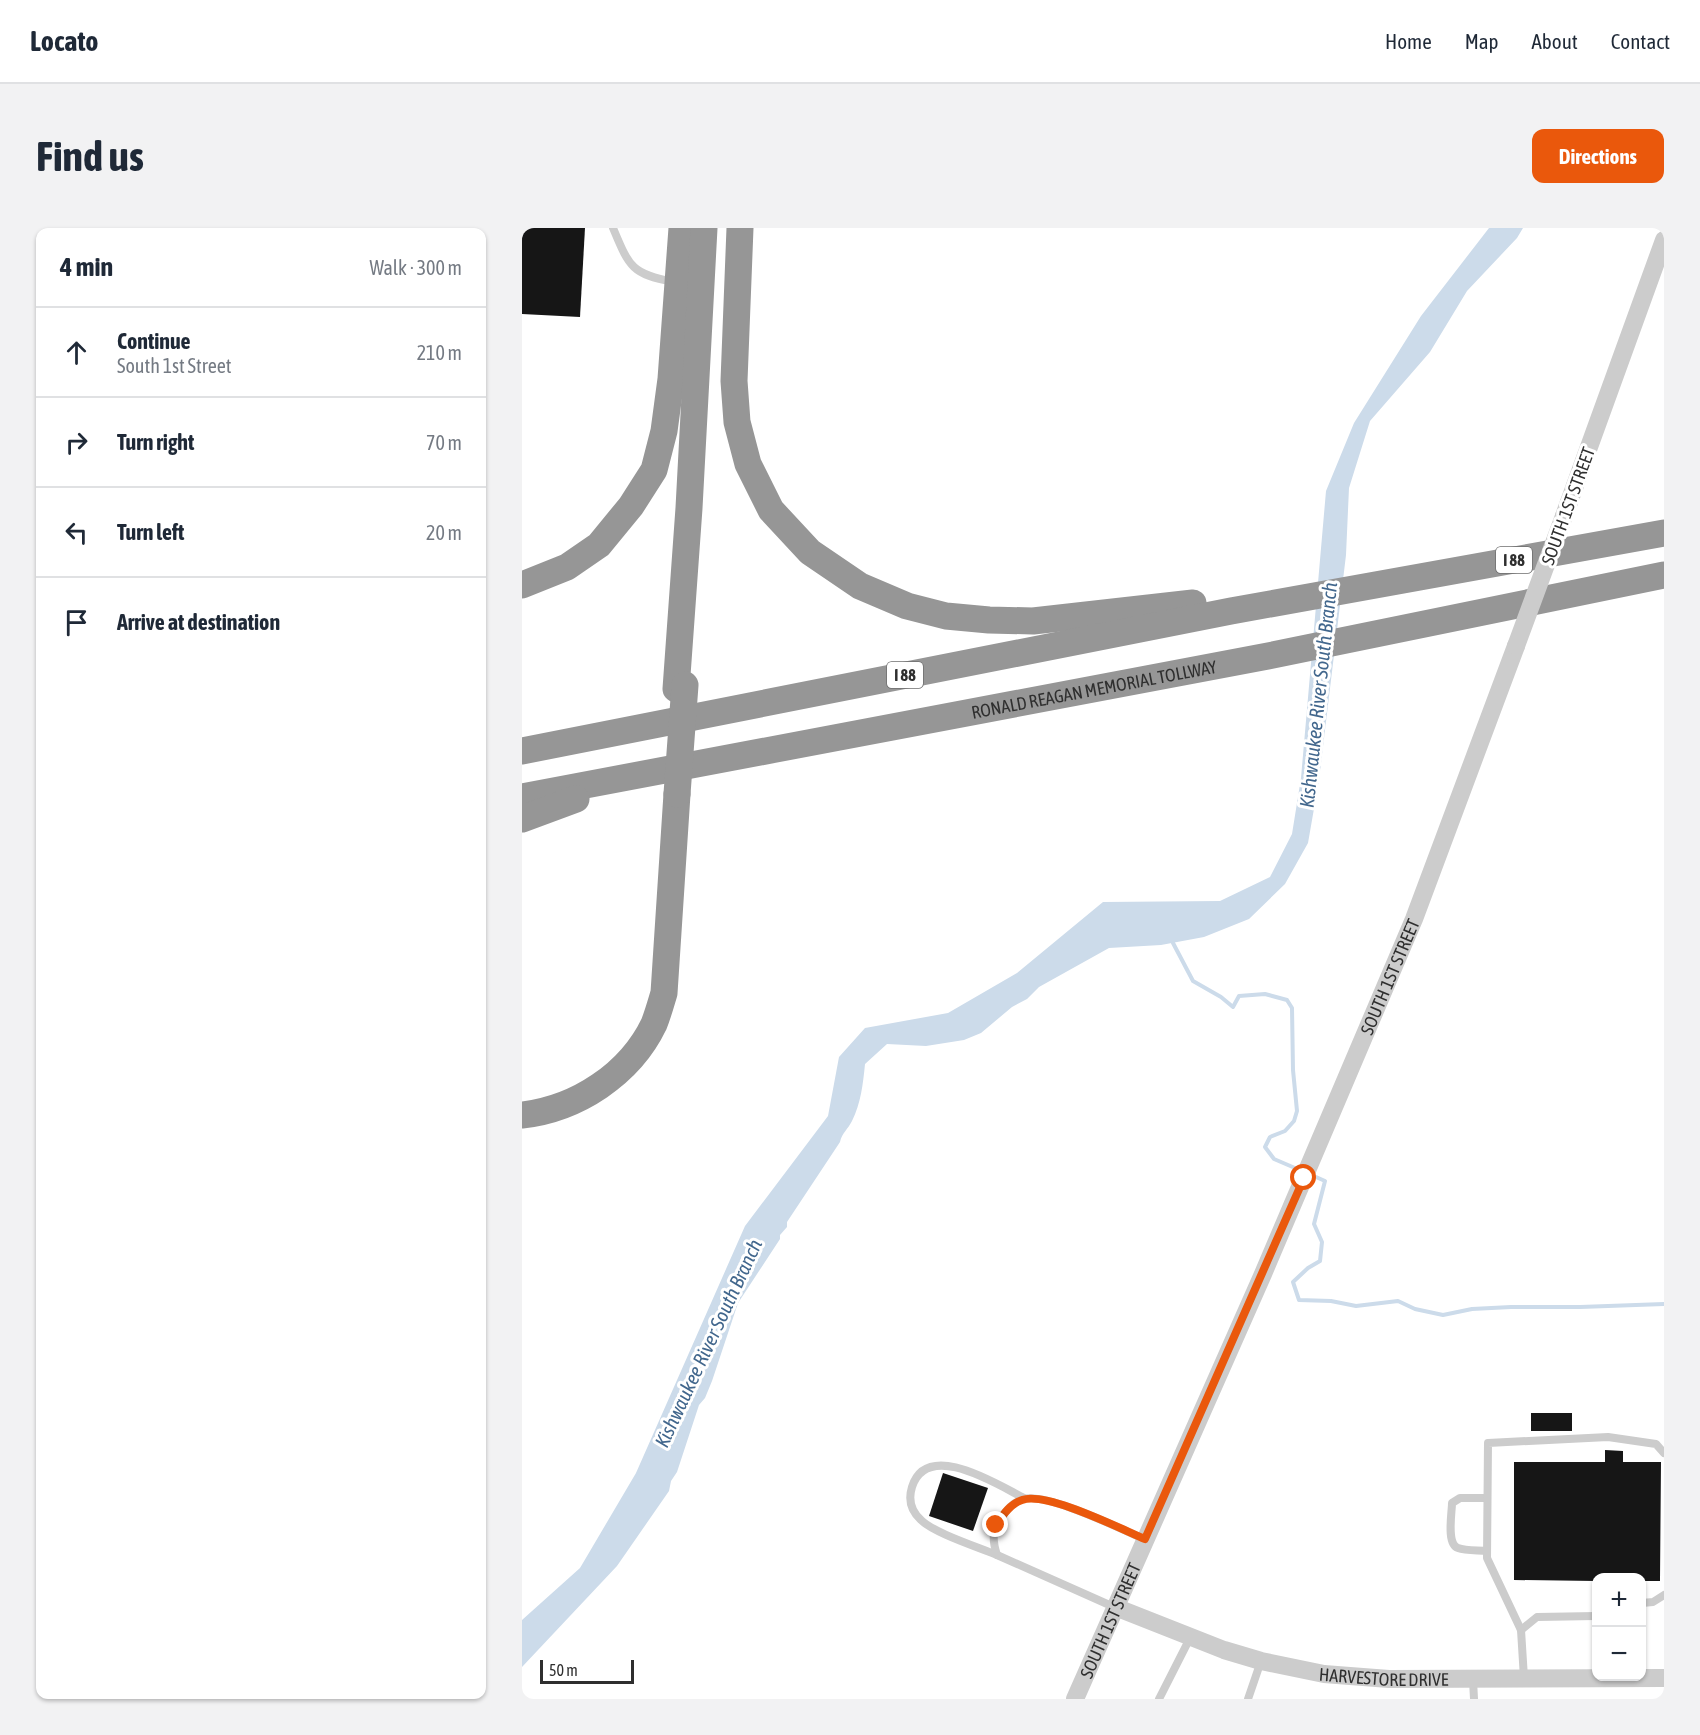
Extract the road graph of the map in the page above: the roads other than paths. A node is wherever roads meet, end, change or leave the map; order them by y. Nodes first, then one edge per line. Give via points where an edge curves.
1 (614, 228) edge
2 (682, 228) edge
3 (704, 228) edge
4 (718, 228) edge
5 (740, 228) edge
6 (1664, 240) edge
7 (678, 283) junction
8 (1664, 533) edge
9 (1664, 575) edge
10 (522, 585) edge
11 (1288, 598) junction
12 (680, 687) junction
13 (522, 751) edge
14 (644, 774) junction
15 (673, 795) junction
16 (522, 797) edge
17 (522, 819) edge
18 (522, 1096) edge
19 (522, 1115) edge
20 (1664, 1453) edge
21 (1024, 1498) junction
22 (1488, 1498) junction
23 (1145, 1539) junction
24 (1487, 1551) junction
25 (997, 1555) junction
26 (1664, 1595) edge
27 (1646, 1603) edge
28 (1115, 1607) junction
29 (1592, 1616) edge
30 (1521, 1630) junction
31 (1190, 1638) junction
32 (1261, 1661) junction
33 (1473, 1678) junction
34 (1524, 1678) junction
35 (1664, 1678) edge
36 (1075, 1699) edge
37 (1159, 1699) edge
38 (1248, 1699) edge
39 (1474, 1699) edge

1 - 7 lane via 627,260 647,277
2 - 7 highway
3 - 12 highway
4 - 12 highway
5 - 11 highway via 734,381 737,422 748,465 771,510 810,552 843,577 926,612 989,620 1033,621 1247,596
6 - 23 street, SOUTH 1ST STREET, bridge via 1414,919
7 - 10 highway via 671,379 654,470 632,506 599,545 567,567
8 - 11 highway, I 88
9 - 14 highway, RONALD REAGAN MEMORIAL TOLLWAY via 1268,656
11 - 13 highway, I 88
12 - 15 highway
14 - 16 highway, RONALD REAGAN MEMORIAL TOLLWAY
14 - 17 highway
15 - 18 highway via 655,968 647,1006 631,1040 607,1067 576,1088 545,1096
15 - 19 highway via 668,952 664,993 654,1023 634,1057 604,1084 576,1101
20 - 22 lane via 1656,1444 1608,1437 1488,1443
21 - 23 lane via 1085,1512
21 - 25 lane via 1011,1505 996,1525 992,1540
21 - 25 lane via 959,1467 935,1465 920,1471 913,1482 909,1495 912,1510 922,1522
22 - 24 lane
22 - 24 lane via 1460,1498 1452,1503 1450,1537 1457,1548
23 - 28 street, SOUTH 1ST STREET
24 - 30 lane
25 - 28 lane
26 - 27 lane
28 - 31 street, HARVESTORE DRIVE
28 - 36 street, SOUTH 1ST STREET
29 - 30 lane via 1537,1617
30 - 34 lane
31 - 32 street, HARVESTORE DRIVE
31 - 37 lane
32 - 33 street, HARVESTORE DRIVE via 1355,1677
32 - 38 lane
33 - 34 street, HARVESTORE DRIVE
33 - 39 lane
34 - 35 street, HARVESTORE DRIVE

